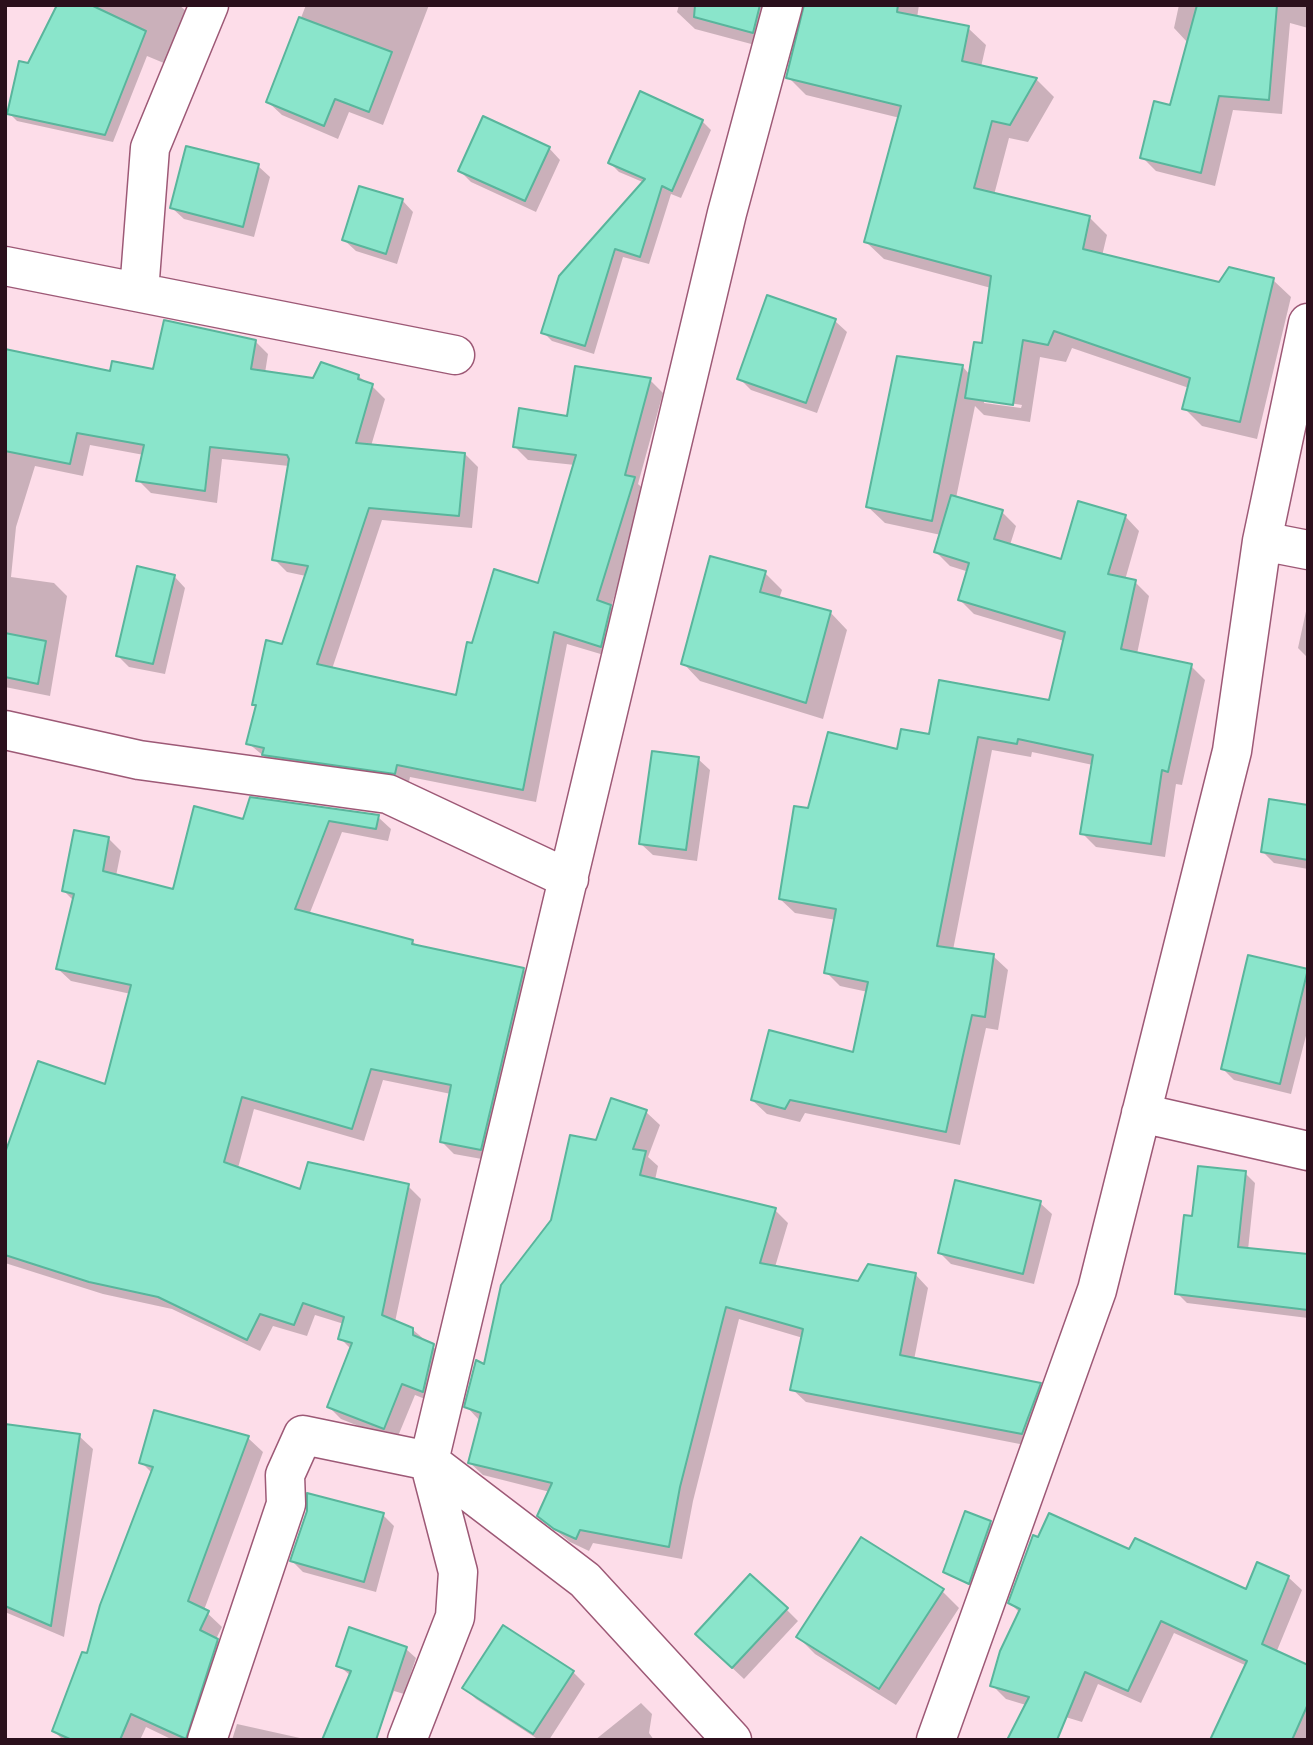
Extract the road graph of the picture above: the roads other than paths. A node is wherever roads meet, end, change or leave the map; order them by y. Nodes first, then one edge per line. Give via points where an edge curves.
1 (209, 5) edge
2 (783, 5) edge
3 (5, 266) edge
4 (139, 292) junction
5 (1308, 323) edge
6 (455, 355) dead end
7 (1262, 541) junction
8 (1308, 550) edge
9 (5, 730) edge
10 (569, 879) junction
11 (1141, 1113) junction
12 (1308, 1151) edge
13 (429, 1461) junction
14 (207, 1740) edge
15 (408, 1740) edge
16 (732, 1740) edge
17 (936, 1740) edge

1 - 4 street via 150,148
2 - 10 street via 727,213
3 - 4 street
4 - 6 street
5 - 7 street
7 - 8 street
7 - 11 street via 1232,751
9 - 10 street via 139,760 388,793
10 - 13 street
11 - 12 street
11 - 17 street via 1097,1290
13 - 14 street via 303,1435 285,1475 286,1504
13 - 15 street via 458,1572 455,1617
13 - 16 street via 584,1580

